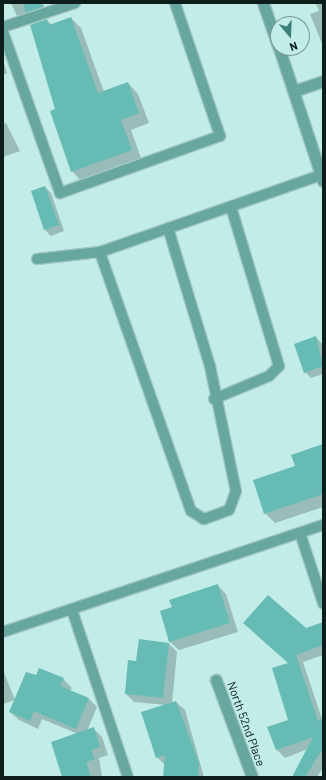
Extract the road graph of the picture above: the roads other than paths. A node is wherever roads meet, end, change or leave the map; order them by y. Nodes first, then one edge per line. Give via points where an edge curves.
1 (75, 3) edge
2 (176, 3) edge
3 (263, 3) edge
4 (270, 24) edge
5 (3, 27) edge
6 (3, 32) edge
7 (281, 56) edge
8 (323, 81) edge
9 (294, 91) junction
10 (322, 178) edge
11 (231, 207) junction
12 (168, 228) junction
13 (100, 252) junction
14 (37, 259) dead end
15 (214, 399) junction
16 (323, 525) edge
17 (300, 533) junction
18 (323, 603) edge
19 (72, 610) junction
20 (3, 632) edge
21 (216, 680) dead end
22 (128, 777) edge
23 (252, 777) edge

1 - 5 lane
2 - 6 lane via 220,136 60,193
3 - 4 street
7 - 9 street
8 - 9 street
9 - 10 street
10 - 11 lane
11 - 12 lane
11 - 15 lane via 279,366 269,376
12 - 13 lane
12 - 15 lane via 210,366
13 - 14 lane
13 - 15 lane via 191,511 204,520 229,510 236,491
16 - 17 lane
17 - 18 lane
17 - 19 lane
19 - 20 lane
19 - 22 lane
21 - 23 street, North 52nd Place

